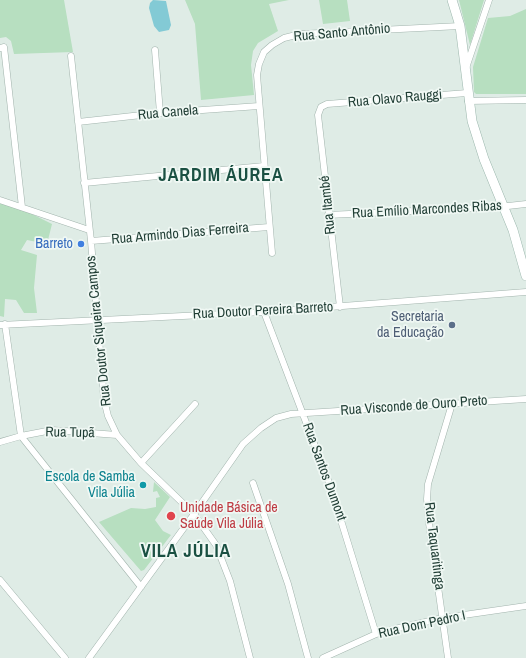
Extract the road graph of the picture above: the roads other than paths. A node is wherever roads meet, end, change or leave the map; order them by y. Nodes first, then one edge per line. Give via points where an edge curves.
1 (452, 0) edge
2 (489, 0) edge
3 (460, 26) junction
4 (2, 48) edge
5 (155, 50) dead end
6 (71, 56) dead end
7 (467, 57) junction
8 (468, 97) junction
9 (526, 100) edge
10 (323, 105) joint
11 (259, 106) junction
12 (160, 113) junction
13 (78, 122) junction
14 (264, 166) junction
15 (84, 183) junction
16 (0, 200) edge
17 (526, 204) edge
18 (505, 206) junction
19 (22, 207) junction
20 (328, 215) junction
21 (269, 227) junction
22 (90, 230) junction
23 (91, 241) junction
24 (272, 253) dead end
25 (526, 276) edge
26 (526, 292) edge
27 (340, 307) junction
28 (264, 312) junction
29 (96, 319) junction
30 (2, 325) edge
31 (526, 399) edge
32 (195, 404) dead end
33 (452, 404) junction
34 (302, 413) junction
35 (117, 435) junction
36 (22, 436) junction
37 (0, 442) edge
38 (141, 463) junction
39 (253, 482) dead end
40 (194, 514) junction
41 (0, 580) edge
42 (141, 587) junction
43 (526, 606) edge
44 (443, 618) junction
45 (376, 634) junction
46 (65, 658) edge
47 (89, 658) edge
48 (250, 658) edge
49 (308, 658) edge
50 (323, 658) edge
51 (448, 658) edge

1 - 3 main road
2 - 7 street
3 - 7 main road
3 - 11 street, Rua Santo Antônio via 300,34 284,38 264,52 259,64
4 - 19 street
5 - 12 street
6 - 13 street, Rua Doutor Siqueira Campos
7 - 8 main road via 465,71
8 - 9 street, Rua Olavo Rauggi
8 - 10 street, Rua Olavo Rauggi
8 - 18 main road via 476,136
10 - 20 street, Rua Itambé via 318,115
11 - 12 street, Rua Canela
11 - 14 street, Rua Santo Antônio
12 - 13 street, Rua Canela
13 - 15 street, Rua Doutor Siqueira Campos
14 - 15 street
14 - 21 street, Rua Santo Antônio
15 - 22 street, Rua Doutor Siqueira Campos
16 - 19 street
17 - 18 street, Rua Emílio Marcondes Ribas
18 - 20 street, Rua Emílio Marcondes Ribas
18 - 25 main road
19 - 22 street
20 - 27 street, Rua Itambé
21 - 23 street, Rua Armindo Dias Ferreira
21 - 24 street, Rua Santo Antônio
22 - 23 street, Rua Doutor Siqueira Campos
23 - 29 street, Rua Doutor Siqueira Campos
26 - 27 street, Rua Doutor Pereira Barreto
27 - 28 street, Rua Doutor Pereira Barreto
28 - 29 street, Rua Doutor Pereira Barreto
28 - 34 street, Rua Santos Dumont
29 - 30 street, Rua Doutor Pereira Barreto
29 - 35 street, Rua Doutor Siqueira Campos via 104,400
30 - 36 street
31 - 33 street, Rua Visconde de Ouro Preto
32 - 38 street
33 - 34 street, Rua Visconde de Ouro Preto
33 - 44 street, Rua Taquaritinga via 428,484 427,499
34 - 40 street, Rua Visconde de Ouro Preto via 276,418 243,444
34 - 45 street, Rua Santos Dumont via 341,519
35 - 36 street, Rua Tupã via 52,430
35 - 38 street, Rua Doutor Siqueira Campos
36 - 37 street, Rua Tupã
36 - 42 street
38 - 40 street, Rua Doutor Siqueira Campos
39 - 49 street via 288,584
40 - 42 street, Rua Visconde de Ouro Preto
40 - 48 street, Rua Doutor Siqueira Campos via 216,545 223,560
41 - 46 street
42 - 47 street, Rua Visconde de Ouro Preto
43 - 44 street, Rua Dom Pedro I
44 - 45 street, Rua Dom Pedro I
44 - 51 street, Rua Taquaritinga
45 - 50 street, Rua Dom Pedro I

